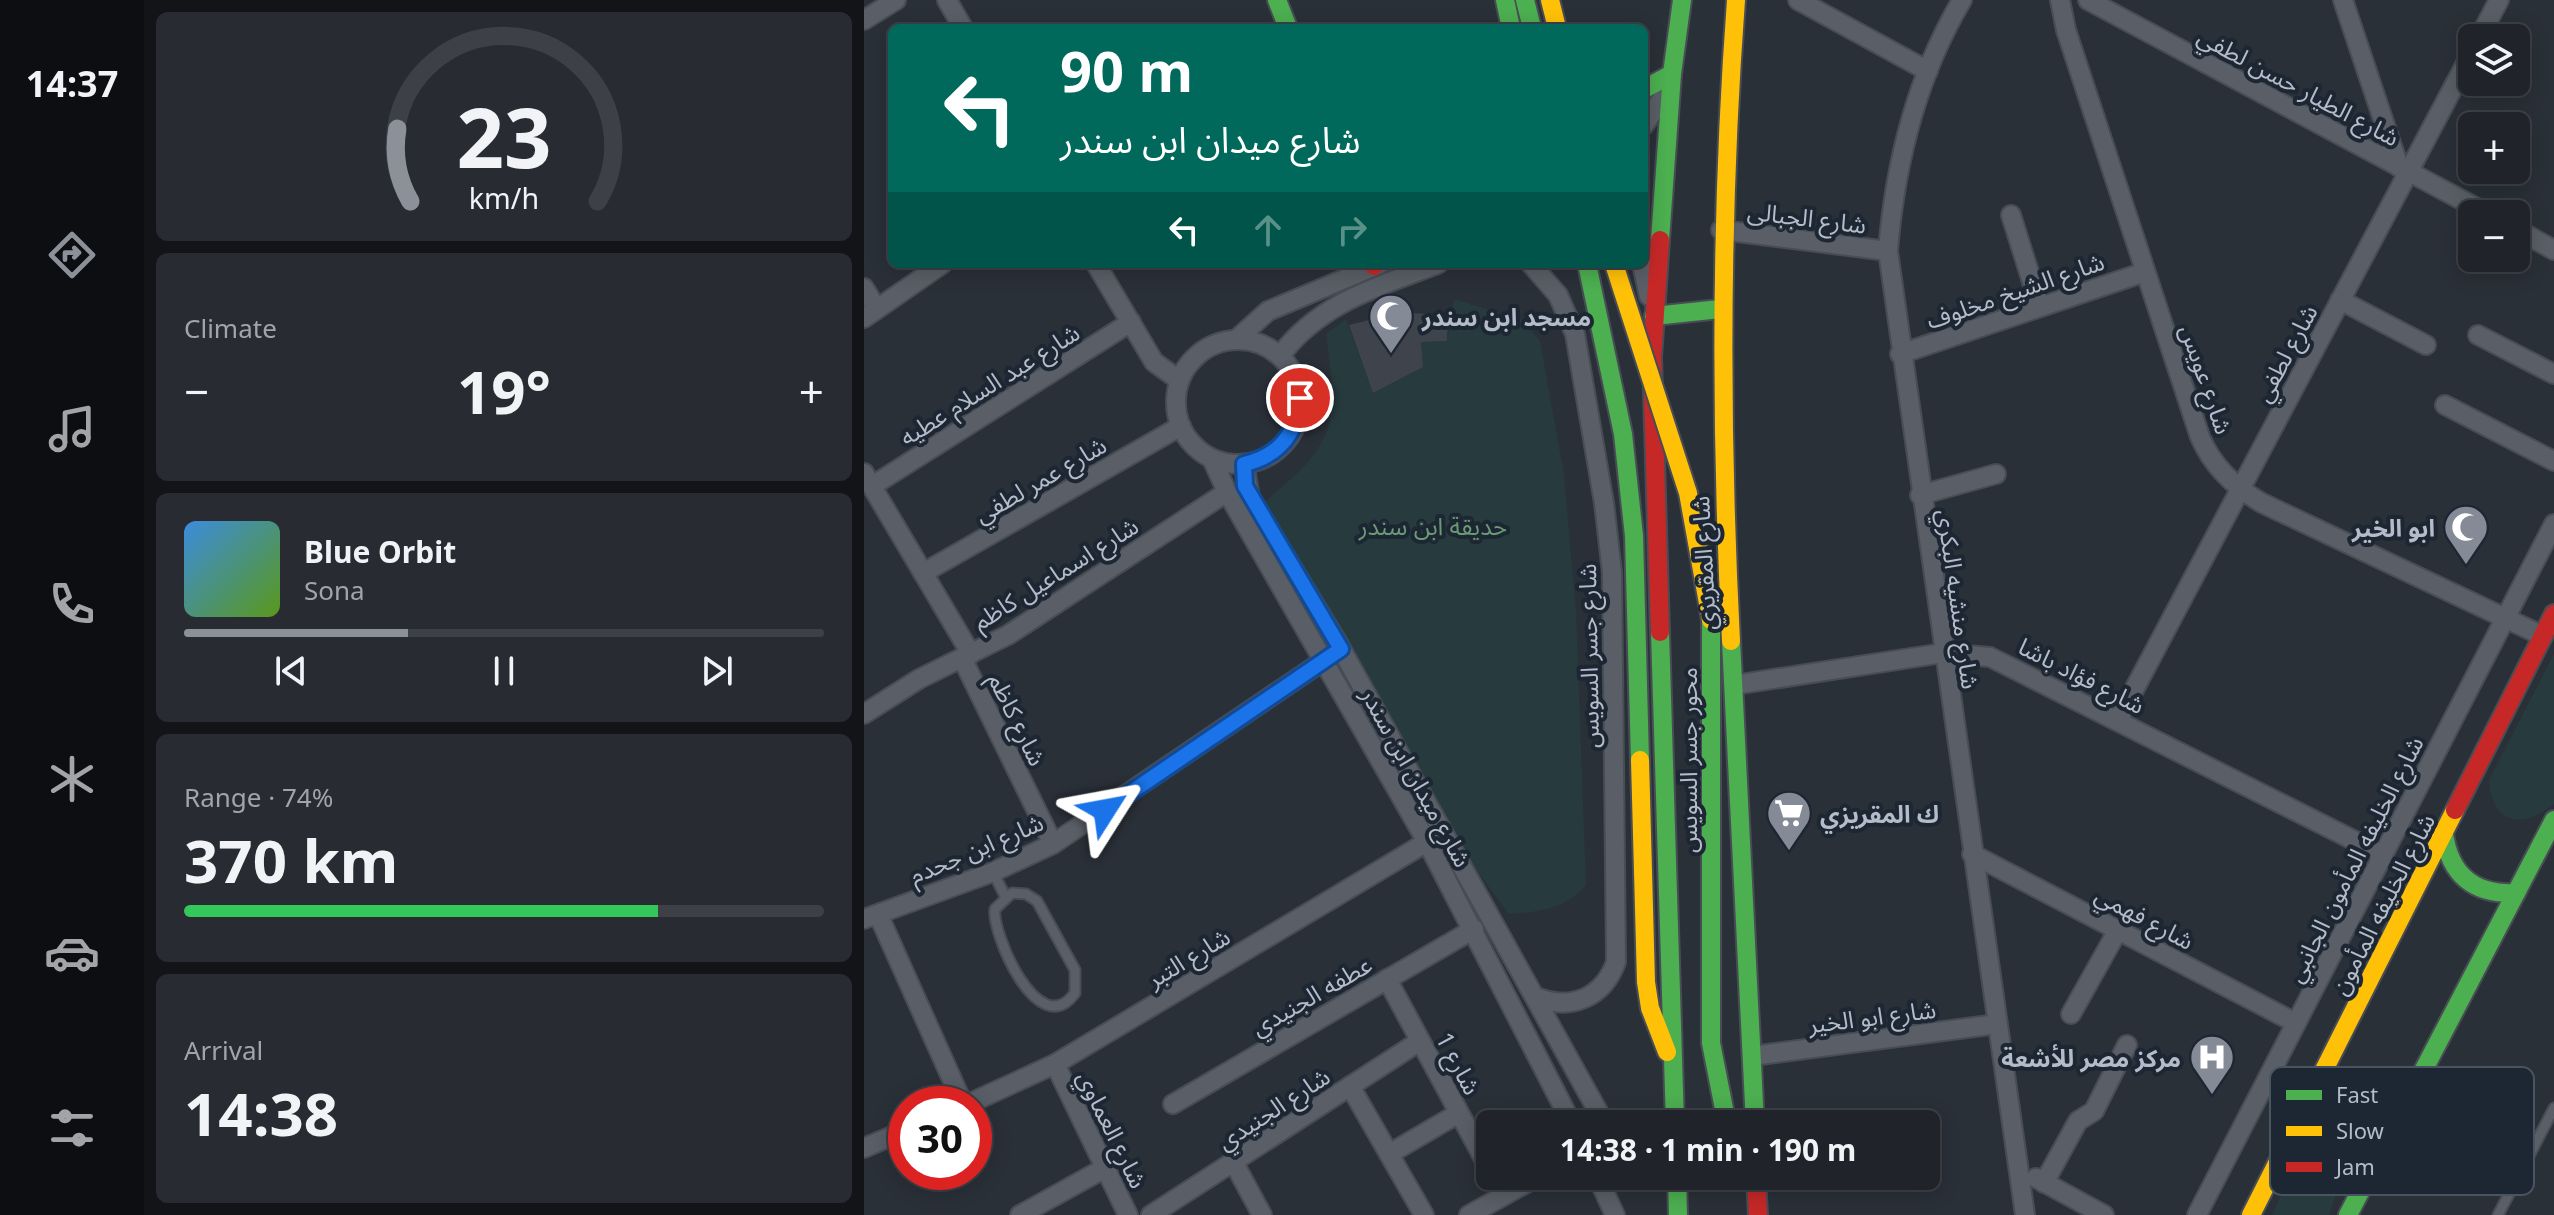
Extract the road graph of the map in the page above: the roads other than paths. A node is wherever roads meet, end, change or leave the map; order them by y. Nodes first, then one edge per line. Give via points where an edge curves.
1 (896, 0) edge
2 (947, 0) edge
3 (1277, 0) edge
4 (1505, 0) edge
5 (1525, 0) edge
6 (1550, 0) edge
7 (1562, 0) edge
8 (1682, 0) edge
9 (1736, 0) edge
10 (1962, 0) edge
11 (2060, 0) edge
12 (2088, 0) edge
13 (2343, 0) edge
14 (2499, 0) edge
15 (1809, 3) edge
16 (864, 20) edge
17 (961, 24) edge
18 (1286, 24) edge
19 (1510, 24) edge
20 (1531, 24) edge
21 (1556, 24) edge
22 (1567, 24) edge
23 (2486, 24) edge
24 (1928, 71) junction
25 (2458, 76) edge
26 (1672, 79) junction
27 (1648, 88) edge
28 (1648, 118) edge
29 (2404, 169) junction
30 (2462, 200) edge
31 (2011, 215) dead end
32 (1721, 230) junction
33 (2530, 237) edge
34 (2554, 250) edge
35 (1888, 251) junction
36 (936, 268) edge
37 (1098, 268) edge
38 (1369, 268) edge
39 (1428, 268) edge
40 (1534, 268) edge
41 (1588, 268) edge
42 (1615, 268) edge
43 (1643, 268) edge
44 (2145, 272) junction
45 (864, 288) edge
46 (2340, 300) junction
47 (2040, 307) junction
48 (1720, 309) junction
49 (871, 314) edge
50 (1654, 316) junction
51 (1131, 322) junction
52 (2478, 335) dead end
53 (1237, 339) junction
54 (2426, 345) dead end
55 (1900, 354) junction
56 (1280, 356) junction
57 (2554, 374) edge
58 (1179, 380) junction
59 (2445, 405) dead end
60 (1181, 426) junction
61 (1212, 459) junction
62 (2554, 461) edge
63 (1244, 464) junction
64 (1996, 474) dead end
65 (868, 480) edge
66 (2240, 489) junction
67 (1227, 492) junction
68 (1920, 495) junction
69 (2554, 524) edge
70 (923, 573) junction
71 (2554, 614) edge
72 (2505, 619) junction
73 (2543, 636) junction
74 (1341, 649) junction
75 (1943, 653) junction
76 (966, 656) junction
77 (1323, 661) junction
78 (1734, 685) junction
79 (864, 714) edge
80 (2118, 720) junction
81 (2554, 820) edge
82 (2444, 834) junction
83 (1427, 842) junction
84 (1053, 844) junction
85 (1972, 854) junction
86 (2383, 855) junction
87 (993, 872) junction
88 (2516, 893) junction
89 (1005, 896) junction
90 (871, 916) edge
91 (1474, 929) junction
92 (2118, 930) junction
93 (1387, 979) junction
94 (1536, 997) junction
95 (2071, 1014) dead end
96 (2296, 1023) junction
97 (1997, 1024) junction
98 (1420, 1041) junction
99 (2127, 1045) dead end
100 (1752, 1056) junction
101 (1055, 1064) junction
102 (2273, 1067) edge
103 (2326, 1067) edge
104 (2425, 1067) edge
105 (1674, 1068) junction
106 (2270, 1073) edge
107 (957, 1086) edge
108 (1350, 1086) junction
109 (992, 1092) edge
110 (1173, 1104) dead end
111 (2554, 1108) edge
112 (1565, 1110) edge
113 (1597, 1110) edge
114 (1675, 1110) edge
115 (1724, 1110) edge
116 (1754, 1110) edge
117 (1459, 1113) junction
118 (888, 1138) edge
119 (1476, 1144) edge
120 (2534, 1146) edge
121 (864, 1148) edge
122 (1389, 1154) junction
123 (1234, 1163) junction
124 (1105, 1168) junction
125 (2018, 1168) junction
126 (2270, 1178) edge
127 (2044, 1183) junction
128 (1501, 1190) edge
129 (1517, 1190) edge
130 (1603, 1190) edge
131 (1677, 1190) edge
132 (1755, 1190) edge
133 (2358, 1195) edge
134 (2508, 1195) edge
135 (1505, 1198) junction
136 (1020, 1215) edge
137 (1128, 1215) edge
138 (1151, 1215) edge
139 (1262, 1215) edge
140 (1424, 1215) edge
141 (1469, 1215) edge
142 (1615, 1215) edge
143 (1678, 1215) edge
144 (1758, 1215) edge
145 (2025, 1215) edge
146 (2104, 1215) edge
147 (2197, 1215) edge
148 (2251, 1215) edge
149 (2348, 1215) edge
150 (2498, 1215) edge

1 - 16 street
2 - 17 street
3 - 18 main road
4 - 19 main road
5 - 20 main road
6 - 21 main road
7 - 22 main road
8 - 26 main road, شارع المقريزي
9 - 32 main road, شارع المقريزي
10 - 24 street, شارع منشيه البكري
11 - 44 street, شارع عويس
12 - 29 street, شارع الطيار حسن لطفي
13 - 29 street
14 - 23 street
15 - 24 street
24 - 35 street, شارع منشيه البكري via 1902,153
25 - 29 street, شارع لطفي
26 - 27 main road
26 - 28 street
26 - 50 main road, شارع المقريزي
29 - 30 street, شارع الطيار حسن لطفي
29 - 46 street, شارع لطفي
31 - 47 street
32 - 35 street, شارع الجبالى
32 - 48 main road, شارع المقريزي
33 - 34 street
35 - 55 street, شارع منشيه البكري
36 - 49 street
37 - 51 street
38 - 53 street via 1268,311
39 - 56 street via 1337,304 1303,328
40 - 94 street, شارع جسر السويس via 1558,295 1575,334 1604,503 1612,572 1616,946 1613,972 1591,996 1558,1003
41 - 105 main road, محور جسر السويس via 1623,434 1636,592 1646,982 1658,1033
42 - 115 main road, محور جسر السويس, bridge via 1637,349 1683,477 1704,566 1711,620 1711,1043
43 - 50 street
44 - 47 street, شارع الشيخ مخلوف
44 - 66 street, شارع عويس via 2200,437 2212,460
45 - 49 street
46 - 54 street
46 - 66 street, شارع لطفي
47 - 55 street, شارع الشيخ مخلوف
48 - 50 main road
48 - 78 main road, شارع المقريزي
50 - 105 main road, شارع المقريزي
51 - 58 street via 1154,362
51 - 65 street, شارع عبد السلام عطيه
52 - 57 street
53 - 56 street via 1260,343
53 - 58 street via 1196,355
55 - 68 street, شارع منشيه البكري
56 - 63 street via 1300,398 1294,429 1273,453
58 - 60 street
59 - 62 street
60 - 61 street via 1188,440
60 - 70 street, شارع عمر لطفي
61 - 63 street
61 - 67 street, شارع ميدان ابن سندر
63 - 74 street, شارع ميدان ابن سندر via 1250,498
64 - 68 street
65 - 70 street, شارع كاظم
66 - 72 street, شارع عويس
66 - 80 street, شارع لطفي
67 - 76 street, شارع اسماعيل كاظم via 1008,635
67 - 77 street, شارع ميدان ابن سندر
68 - 75 street, شارع منشيه البكري
69 - 72 street, شارع الخليفه المأمون الجانبي
70 - 76 street, شارع كاظم
71 - 73 main road, شارع الخليفه المأمون
72 - 73 street, شارع عويس
72 - 86 street, شارع الخليفه المأمون الجانبي
73 - 82 main road, شارع الخليفه المأمون
74 - 77 street, شارع ابن جحدم
74 - 94 street, شارع ميدان ابن سندر
75 - 78 street, شارع فؤاد باشا
75 - 80 street, شارع فؤاد باشا via 2005,662
75 - 85 street, شارع منشيه البكري
76 - 79 street, شارع اسماعيل كاظم
76 - 84 street, شارع كاظم
77 - 83 street, شارع ميدان ابن سندر
77 - 84 street, شارع ابن جحدم
78 - 100 main road, شارع المقريزي
80 - 86 street, شارع فؤاد باشا
81 - 88 main road
82 - 88 main road via 2449,861 2465,882 2489,894
82 - 103 main road, شارع الخليفه المأمون
83 - 91 street, شارع ميدان ابن سندر
83 - 101 street, شارع التبر
84 - 87 street, شارع ابن جحدم
85 - 92 street, شارع فهمي
85 - 97 street, شارع منشيه البكري
86 - 96 street, شارع الخليفه المأمون الجانبي
87 - 89 lane
87 - 90 street, شارع ابن جحدم
88 - 104 main road
89 - 89 lane via 995,909 995,926 1029,993 1040,1004 1064,1004 1077,986 1075,970 1037,901 1026,894
90 - 107 street
91 - 93 street, عطفه الجنيدي
91 - 112 street, شارع ميدان ابن سندر
92 - 95 street
92 - 96 street, شارع فهمي
93 - 98 street, شارع 1
93 - 110 street, عطفه الجنيدي
94 - 113 street, شارع ميدان ابن سندر
96 - 102 street, شارع الخليفه المأمون الجانبي
97 - 100 street, شارع ابو الخير
97 - 125 street, شارع منشيه البكري
98 - 108 street, شارع الجنيدي
98 - 117 street, شارع 1
99 - 127 street via 2094,1111 2078,1121
100 - 116 main road, شارع المقريزي
101 - 109 street, شارع التبر
101 - 124 street, شارع العماوي
105 - 114 main road, شارع المقريزي
106 - 147 street, شارع الخليفه المأمون الجانبي
108 - 122 street
108 - 123 street, شارع الجنيدي
111 - 120 lane
117 - 119 street, شارع 1
117 - 122 street
118 - 121 street
122 - 140 street
123 - 138 street, شارع الجنيدي
123 - 139 street
124 - 136 street
124 - 137 street, شارع العماوي
125 - 127 street
125 - 145 street, شارع منشيه البكري
126 - 148 main road, شارع الخليفه المأمون
127 - 146 street
128 - 135 street
129 - 135 street
130 - 142 street
131 - 143 main road
132 - 144 main road
133 - 149 main road
134 - 150 lane
135 - 141 street

